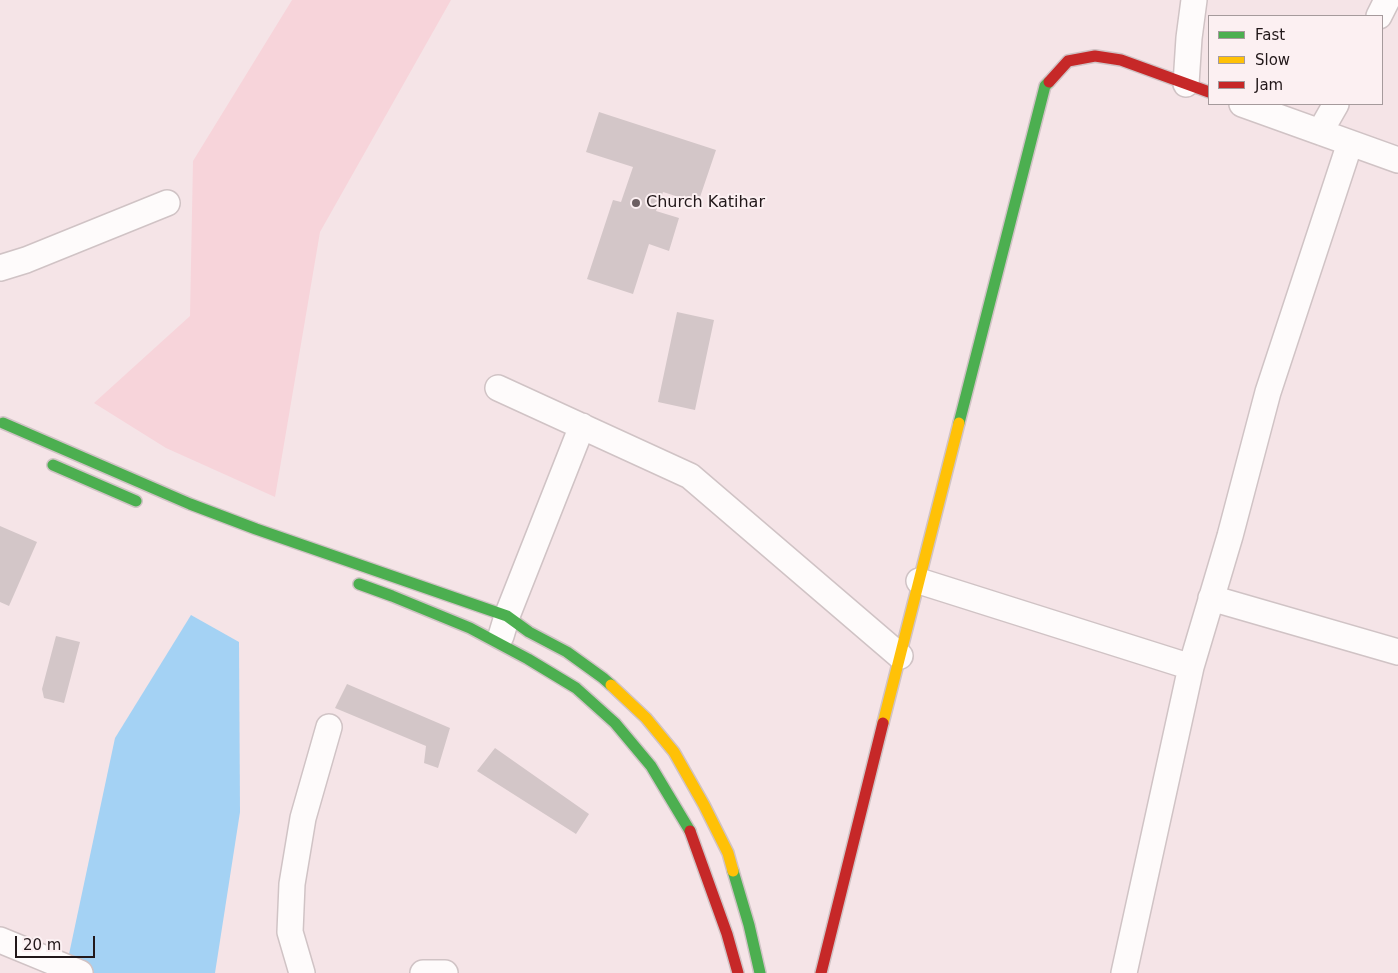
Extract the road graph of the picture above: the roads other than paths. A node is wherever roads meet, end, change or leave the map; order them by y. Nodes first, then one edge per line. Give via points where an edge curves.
1 (1194, 0) edge
2 (1387, 0) edge
3 (1380, 15) edge
4 (1188, 60) junction
5 (1208, 90) edge
6 (1248, 105) edge
7 (1328, 118) edge
8 (1350, 143) junction
9 (1398, 160) edge
10 (167, 203) dead end
11 (0, 268) edge
12 (498, 388) dead end
13 (1, 421) edge
14 (582, 426) junction
15 (2, 438) dead end
16 (44, 460) dead end
17 (144, 504) dead end
18 (350, 581) dead end
19 (919, 581) junction
20 (1211, 598) junction
21 (507, 616) junction
22 (498, 644) junction
23 (1398, 652) edge
24 (900, 656) junction
25 (1191, 667) junction
26 (329, 727) dead end
27 (0, 940) edge
28 (80, 973) edge
29 (302, 973) edge
30 (423, 973) edge
31 (445, 973) edge
32 (738, 973) edge
33 (760, 973) edge
34 (821, 973) edge
35 (1124, 973) edge

1 - 4 street
2 - 3 street
4 - 5 main road
4 - 19 main road via 1120,60 1095,56 1068,61 1044,86
6 - 7 street
7 - 8 street
8 - 9 street
8 - 20 street via 1268,392
10 - 11 street
12 - 14 street
13 - 15 main road
13 - 21 main road via 190,504
14 - 21 street
14 - 24 street via 690,476
16 - 17 main road
18 - 22 main road via 470,628
19 - 24 main road
19 - 25 street
20 - 23 street
20 - 25 street
21 - 22 street
21 - 33 main road via 603,678 646,718 674,752 728,853
22 - 32 main road via 576,688 616,723 651,766 688,826
24 - 34 main road
25 - 35 street
26 - 29 street via 303,818 292,884 290,932
27 - 28 street
30 - 31 street

